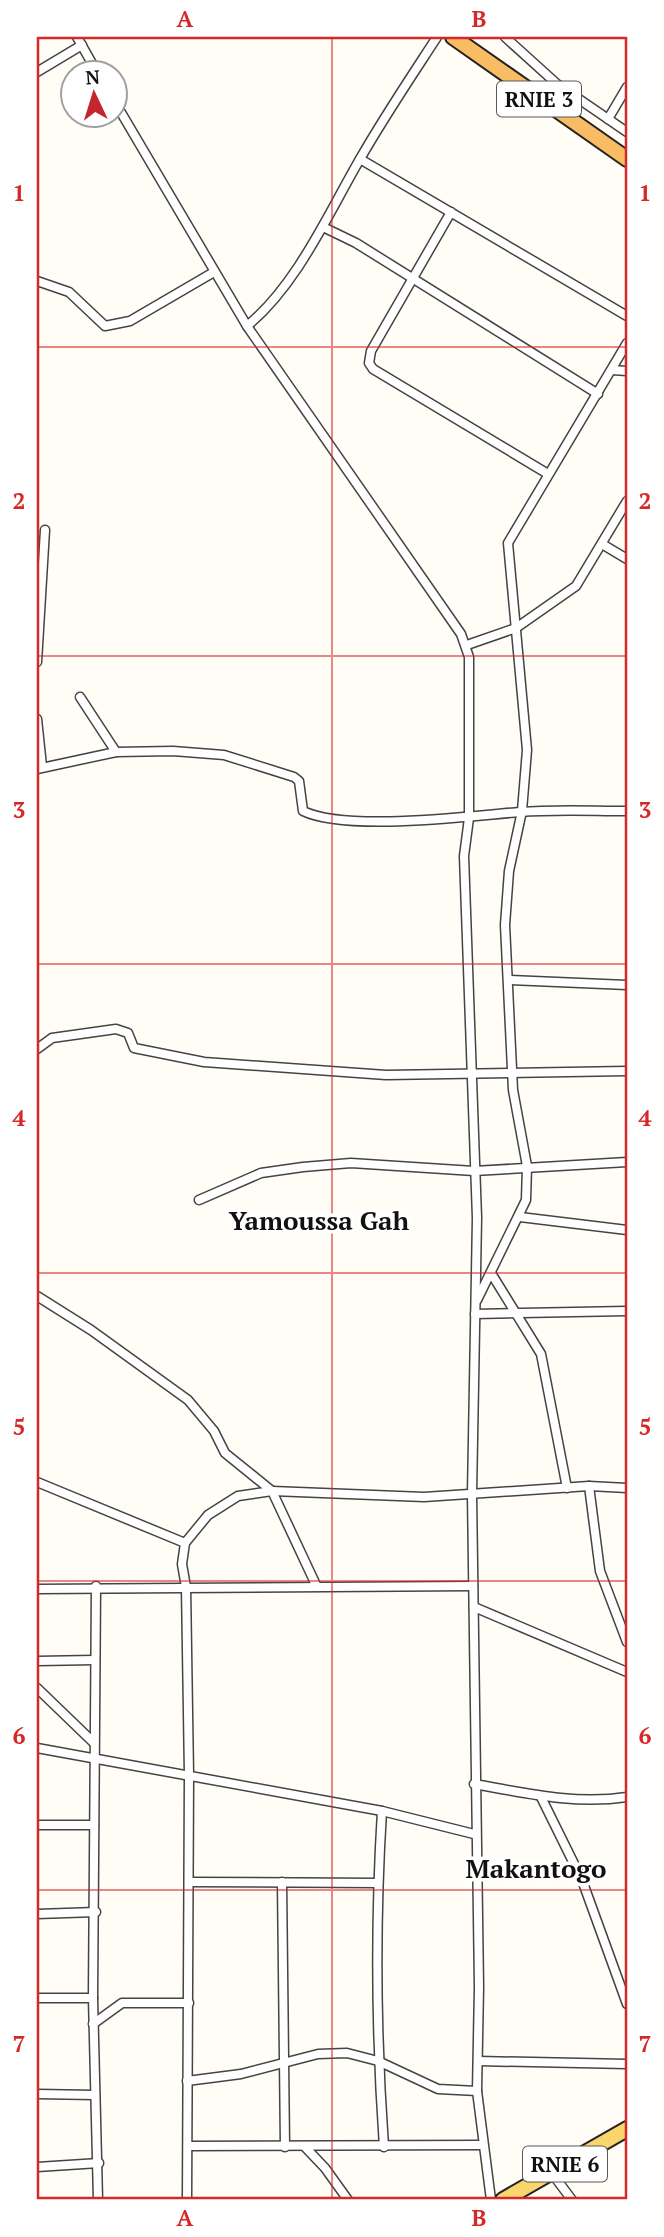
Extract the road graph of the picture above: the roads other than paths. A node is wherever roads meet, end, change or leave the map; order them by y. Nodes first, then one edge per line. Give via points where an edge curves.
1 (437, 37) edge
2 (453, 37) edge
3 (505, 37) edge
4 (79, 41) edge
5 (90, 60) edge
6 (37, 72) edge
7 (627, 87) edge
8 (608, 119) junction
9 (130, 128) edge
10 (627, 131) edge
11 (360, 159) junction
12 (627, 159) edge
13 (451, 212) junction
14 (323, 227) junction
15 (215, 272) junction
16 (411, 280) junction
17 (37, 281) edge
18 (627, 316) edge
19 (247, 326) junction
20 (627, 343) edge
21 (612, 370) junction
22 (627, 371) edge
23 (598, 394) junction
24 (548, 474) junction
25 (627, 501) edge
26 (45, 530) dead end
27 (602, 544) junction
28 (627, 559) edge
29 (516, 628) junction
30 (467, 645) junction
31 (37, 662) edge
32 (80, 697) dead end
33 (37, 719) edge
34 (116, 752) junction
35 (39, 768) edge
36 (522, 811) junction
37 (627, 811) edge
38 (469, 818) junction
39 (510, 980) junction
40 (627, 985) edge
41 (37, 1049) edge
42 (627, 1071) edge
43 (513, 1072) junction
44 (471, 1073) junction
45 (627, 1162) edge
46 (527, 1166) junction
47 (474, 1171) junction
48 (199, 1200) dead end
49 (520, 1217) junction
50 (627, 1230) edge
51 (491, 1273) junction
52 (37, 1296) edge
53 (476, 1302) junction
54 (515, 1311) junction
55 (627, 1311) edge
56 (475, 1314) junction
57 (37, 1482) edge
58 (589, 1486) junction
59 (567, 1488) junction
60 (627, 1488) edge
61 (272, 1491) junction
62 (472, 1494) junction
63 (185, 1543) junction
64 (316, 1585) junction
65 (96, 1586) junction
66 (473, 1586) junction
67 (186, 1587) junction
68 (37, 1589) edge
69 (474, 1607) junction
70 (627, 1642) edge
71 (95, 1660) junction
72 (37, 1661) edge
73 (627, 1672) edge
74 (37, 1688) edge
75 (93, 1742) junction
76 (37, 1748) edge
77 (93, 1759) junction
78 (189, 1775) junction
79 (474, 1784) junction
80 (541, 1797) junction
81 (627, 1797) edge
82 (383, 1811) junction
83 (37, 1825) edge
84 (94, 1825) junction
85 (474, 1834) junction
86 (189, 1882) junction
87 (282, 1882) junction
88 (377, 1883) junction
89 (96, 1912) junction
90 (37, 1914) edge
91 (37, 1998) edge
92 (93, 1998) junction
93 (189, 2003) junction
94 (627, 2004) edge
95 (93, 2024) junction
96 (378, 2061) junction
97 (478, 2061) junction
98 (282, 2062) junction
99 (627, 2064) edge
100 (187, 2081) junction
101 (477, 2091) junction
102 (37, 2094) edge
103 (95, 2095) junction
104 (625, 2134) edge
105 (483, 2145) junction
106 (188, 2146) junction
107 (285, 2147) junction
108 (304, 2147) junction
109 (384, 2147) junction
110 (99, 2164) junction
111 (37, 2167) edge
112 (551, 2172) junction
113 (98, 2200) edge
114 (187, 2200) edge
115 (348, 2200) edge
116 (491, 2200) edge
117 (503, 2200) edge
118 (572, 2200) edge

1 - 11 street
2 - 12 highway, RNIE 3
3 - 8 street via 557,84
4 - 5 street
4 - 6 street
7 - 8 street
8 - 10 street
9 - 15 street
11 - 13 street
11 - 14 street
13 - 16 street
13 - 18 street
14 - 16 street
14 - 19 street via 264,312
15 - 17 street via 130,321 105,326 69,292
15 - 19 street
16 - 23 street
16 - 24 street via 371,351 373,369
19 - 30 street
20 - 21 street
21 - 22 street
21 - 23 street
23 - 24 street
24 - 29 street via 508,543
25 - 27 street
26 - 31 street
27 - 28 street
27 - 29 street via 576,586
29 - 30 street
29 - 36 street via 527,750
30 - 38 street
32 - 34 street
33 - 35 street
34 - 35 street
34 - 38 street via 224,755 294,776 299,781 303,811 312,815 343,820
36 - 37 street
36 - 38 street
36 - 39 street via 505,910
38 - 44 street via 464,856
39 - 40 street
39 - 43 street
41 - 44 street via 52,1038 116,1028 128,1033 134,1048 204,1062 386,1075
42 - 43 street
43 - 44 street
43 - 46 street
44 - 47 street
45 - 46 street
46 - 47 street
46 - 49 street via 526,1200
47 - 48 street via 351,1163 303,1167 261,1173
47 - 53 street
49 - 50 street
49 - 51 street
51 - 53 street
51 - 54 street
52 - 61 street via 188,1400 214,1431 225,1453
53 - 56 street
54 - 55 street
54 - 56 street
54 - 59 street via 541,1354
56 - 62 street
57 - 63 street
58 - 59 street
58 - 60 street
58 - 70 street via 600,1571
59 - 62 street
61 - 62 street via 424,1497
61 - 63 street via 238,1496 208,1515
61 - 64 street
62 - 66 street
63 - 67 street
64 - 66 street
64 - 67 street
65 - 67 street
65 - 68 street
65 - 71 street
66 - 69 street
67 - 78 street
69 - 73 street
69 - 79 street
71 - 72 street
71 - 75 street
74 - 75 street
75 - 77 street
76 - 77 street
77 - 78 street
77 - 84 street
78 - 82 street
78 - 86 street
79 - 80 street
79 - 85 street
80 - 81 street via 605,1801
80 - 94 street via 582,1880
82 - 85 street
82 - 88 street
83 - 84 street
84 - 89 street
85 - 97 street
86 - 87 street
86 - 93 street
87 - 88 street
87 - 98 street
88 - 96 street
89 - 90 street
89 - 92 street
91 - 92 street
92 - 95 street
93 - 95 street via 122,2003
93 - 100 street
95 - 103 street
96 - 98 street via 333,2053
96 - 101 street via 438,2090
96 - 109 street
97 - 99 street
97 - 101 street
98 - 100 street via 229,2077
98 - 107 street
100 - 106 street
101 - 105 street
102 - 103 street
103 - 110 street
104 - 112 main road, RNIE 6
105 - 109 street
105 - 116 street
106 - 107 street
106 - 114 street
107 - 108 street
108 - 109 street
108 - 115 street
110 - 111 street
110 - 113 street
112 - 117 main road, RNIE 6
112 - 118 street

